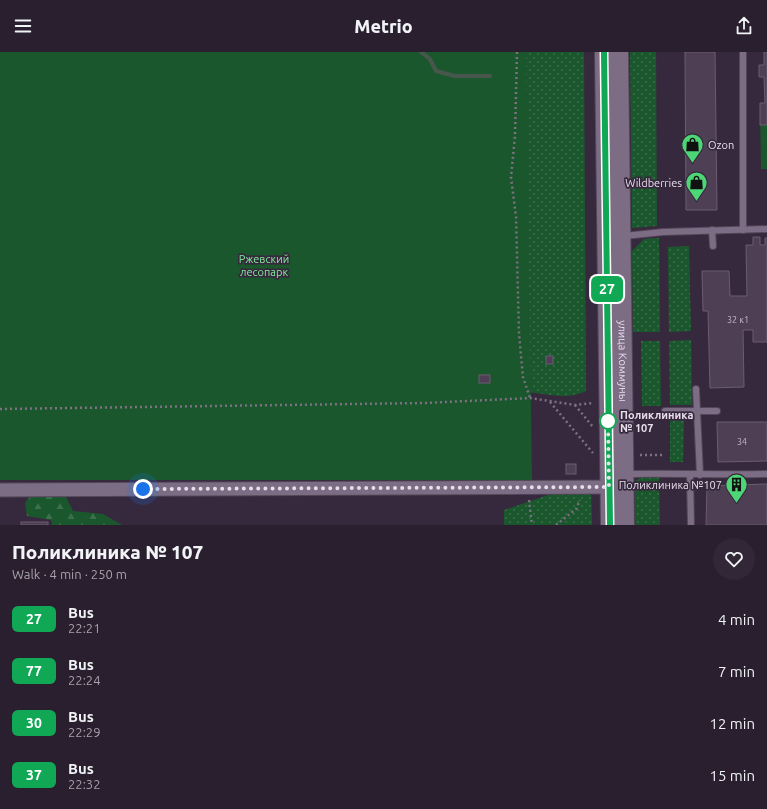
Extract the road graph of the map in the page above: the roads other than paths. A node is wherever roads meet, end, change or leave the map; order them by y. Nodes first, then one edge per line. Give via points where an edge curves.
1 (604, 52) edge
2 (619, 52) edge
3 (743, 52) edge
4 (767, 229) edge
5 (712, 230) junction
6 (743, 230) junction
7 (614, 236) junction
8 (713, 246) dead end
9 (696, 389) dead end
10 (665, 411) dead end
11 (697, 411) junction
12 (717, 411) dead end
13 (767, 474) edge
14 (690, 475) junction
15 (700, 475) junction
16 (617, 481) junction
17 (0, 490) edge
18 (610, 525) edge
19 (625, 525) edge
20 (691, 525) edge

1 - 7 main road, улица Коммуны
2 - 7 main road, улица Коммуны
3 - 6 lane
4 - 6 lane
5 - 6 lane
5 - 7 lane
5 - 8 lane
7 - 16 main road, улица Коммуны
9 - 11 lane
10 - 11 lane
11 - 12 lane
11 - 15 lane
13 - 15 lane
14 - 15 lane
14 - 16 lane via 665,473
14 - 20 lane
16 - 17 street via 587,488
16 - 18 main road, улица Коммуны
16 - 19 main road, улица Коммуны

